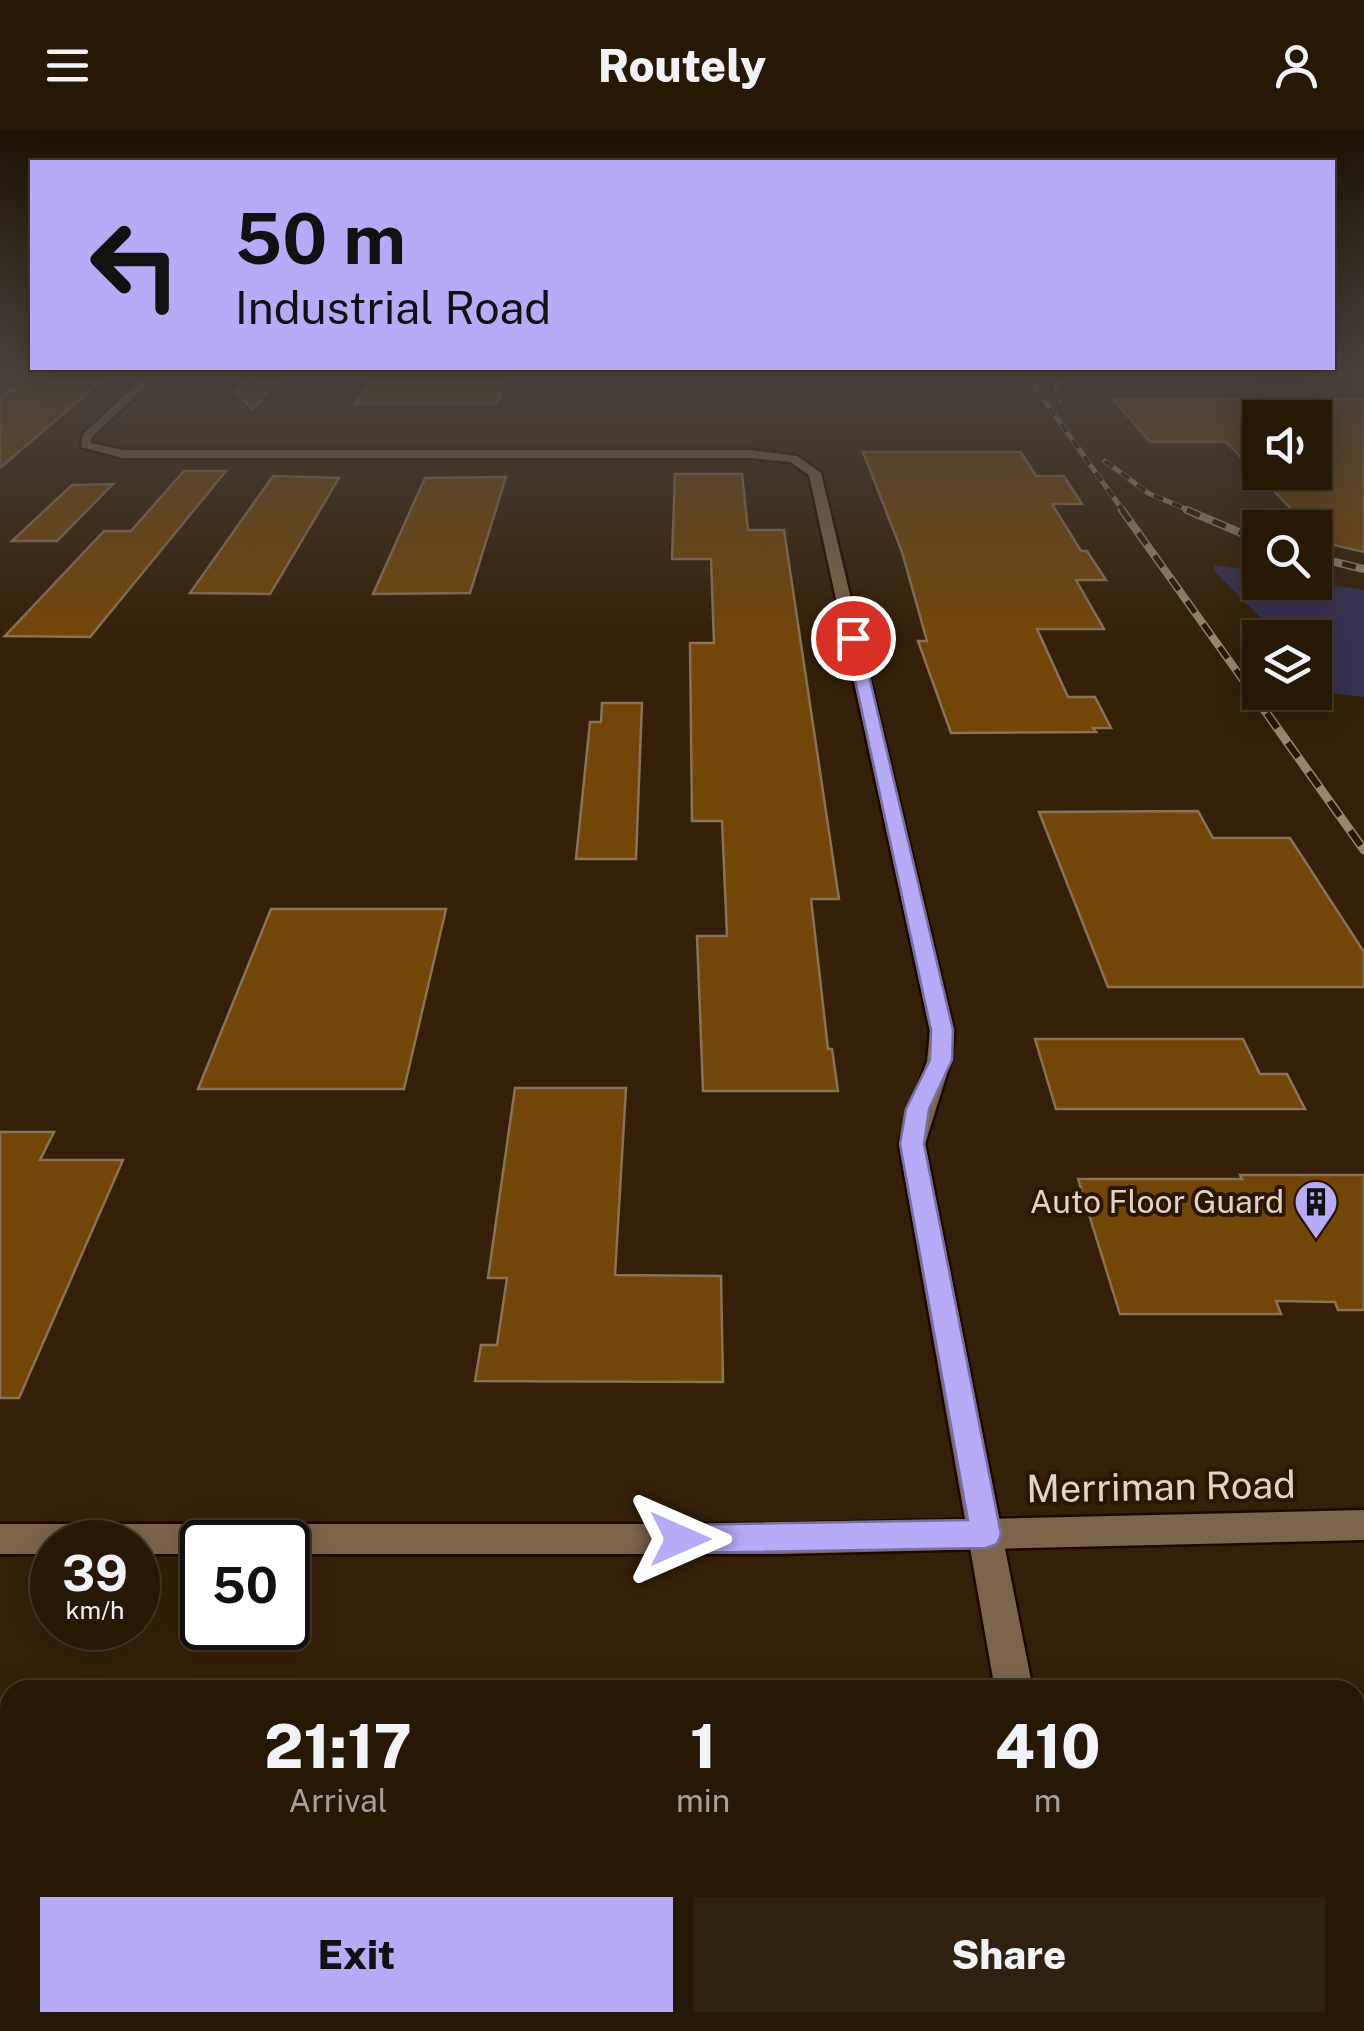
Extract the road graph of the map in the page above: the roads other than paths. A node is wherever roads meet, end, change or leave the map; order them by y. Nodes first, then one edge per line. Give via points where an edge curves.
1 (799, 464) edge
2 (1364, 1525) edge
3 (986, 1534) junction
4 (0, 1540) edge
5 (1012, 1680) edge

1 - 3 street via 815,473 942,1030 941,1060 917,1109 912,1144
2 - 3 street, Merriman Road
3 - 4 street, Merriman Road
3 - 5 street

